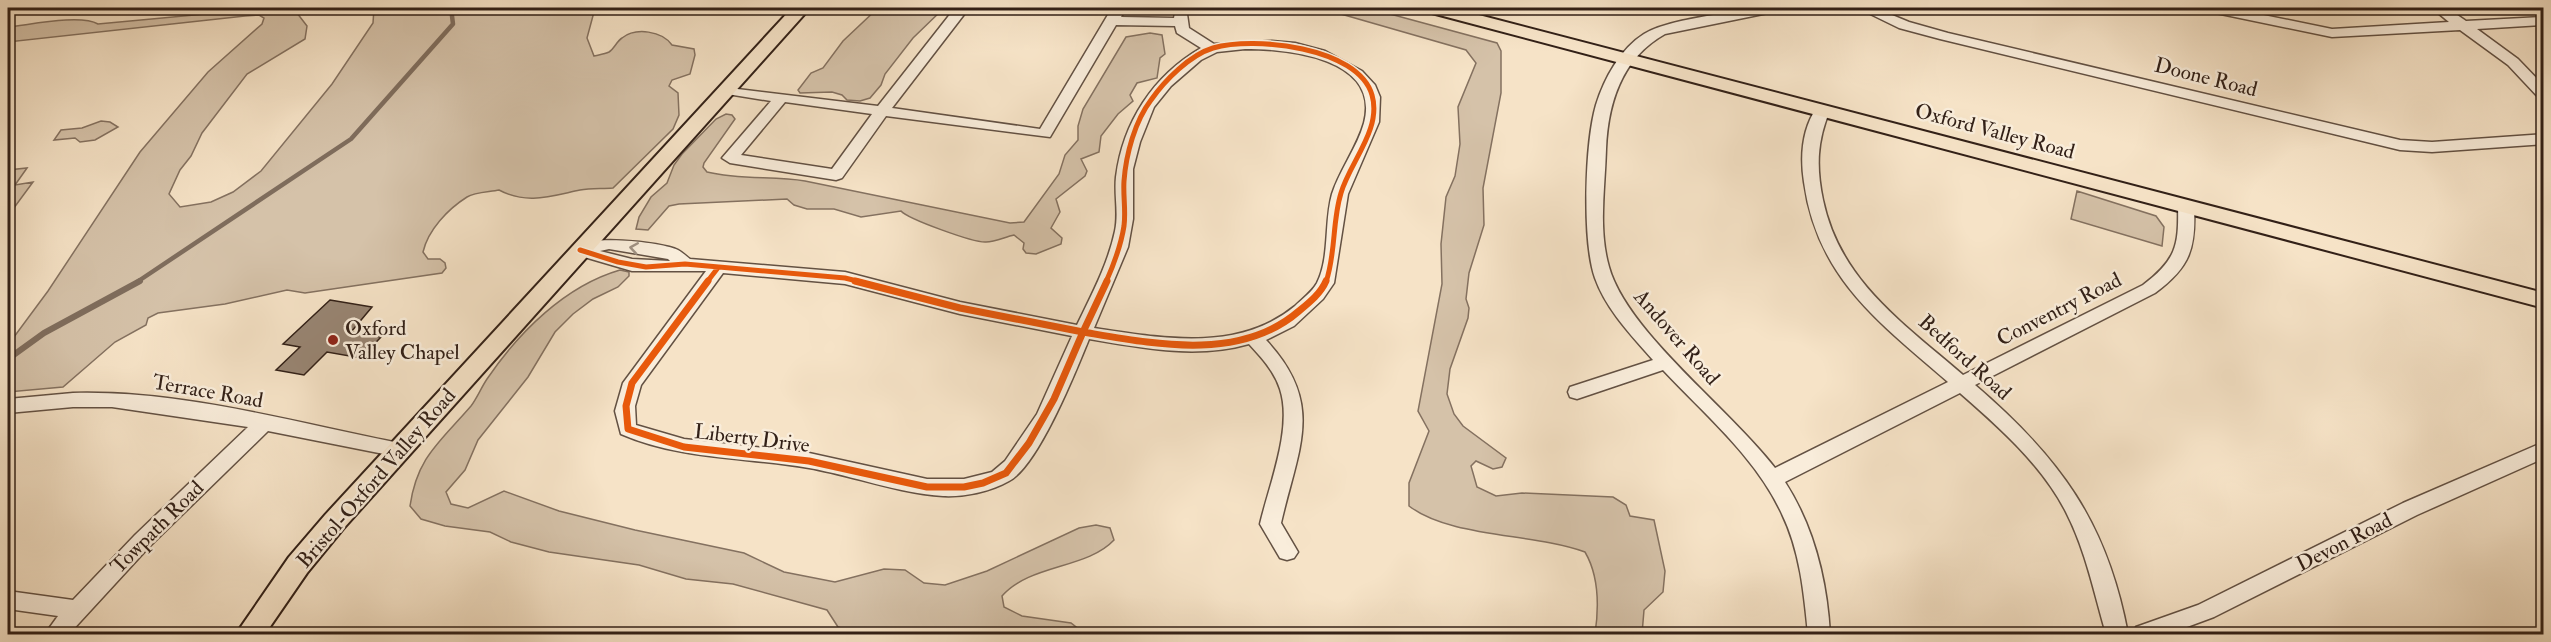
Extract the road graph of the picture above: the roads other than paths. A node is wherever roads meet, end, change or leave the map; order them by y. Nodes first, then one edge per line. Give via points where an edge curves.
1 (801, 8) edge
2 (962, 8) edge
3 (1773, 8) edge
4 (1865, 8) edge
5 (2211, 8) edge
6 (2439, 8) edge
7 (1447, 9) edge
8 (1115, 14) edge
9 (1182, 15) edge
10 (2544, 21) edge
11 (2464, 26) junction
12 (1211, 48) junction
13 (1628, 58) junction
14 (726, 90) junction
15 (2544, 95) edge
16 (782, 97) junction
17 (1822, 110) junction
18 (882, 111) junction
19 (2544, 139) edge
20 (2186, 206) junction
21 (580, 250) junction
22 (717, 269) junction
23 (2544, 302) edge
24 (1083, 332) junction
25 (1255, 339) junction
26 (1666, 362) junction
27 (1960, 384) junction
28 (1576, 392) dead end
29 (8, 406) edge
30 (263, 424) junction
31 (2544, 449) edge
32 (399, 450) junction
33 (1772, 479) junction
34 (1287, 552) dead end
35 (8, 600) edge
36 (77, 610) junction
37 (56, 634) edge
38 (250, 634) edge
39 (1819, 634) edge
40 (2117, 634) edge
41 (2144, 634) edge

1 - 14 main road, Bristol-Oxford Valley Road
2 - 18 street
3 - 13 street, Andover Road via 1661,31 1643,40
4 - 19 street, Doone Road via 1935,33 2400,145 2432,147
5 - 11 street via 2332,33
6 - 11 street
7 - 13 main road, Oxford Valley Road
8 - 9 street
8 - 18 street via 1045,134
9 - 12 street via 1182,30
10 - 11 street
11 - 15 street via 2513,62
12 - 24 street, Liberty Drive via 1150,100 1133,134 1124,178 1125,226 1104,293
12 - 25 street via 1303,49 1338,62 1367,82 1374,100 1374,123 1354,157 1338,199 1336,237 1326,284 1299,314
13 - 17 main road, Oxford Valley Road
13 - 26 street, Andover Road via 1602,111 1596,238 1607,284 1634,326
14 - 16 street
14 - 21 main road, Bristol-Oxford Valley Road
16 - 18 street
16 - 18 street via 730,158 836,175
17 - 20 main road, Oxford Valley Road
17 - 27 street, Bedford Road via 1812,136 1811,167 1817,208 1836,259 1872,303
20 - 23 main road, Oxford Valley Road
20 - 27 street, Conventry Road via 2187,240 2182,258 2169,275 2104,313
21 - 22 street via 599,258 667,269 685,264
21 - 32 main road, Bristol-Oxford Valley Road
22 - 24 street via 845,278 960,308
22 - 24 street, Liberty Drive via 632,383 623,417 628,429 650,441 839,466 910,484 951,489 984,483 1005,474 1029,445 1054,402
24 - 25 street via 1163,345
25 - 34 street via 1276,363 1290,390 1295,422 1270,524
26 - 28 street
26 - 33 street, Andover Road
27 - 33 street, Conventry Road
27 - 40 street, Bedford Road via 2020,436 2058,482 2089,543
29 - 30 street, Terrace Road via 110,400
30 - 32 street, Terrace Road
30 - 36 street, Towpath Road
31 - 41 street, Devon Road via 2410,509 2206,611
32 - 38 main road, Bristol-Oxford Valley Road via 298,566
33 - 39 street, Andover Road via 1803,539 1812,574
35 - 36 street
36 - 37 street, Towpath Road

